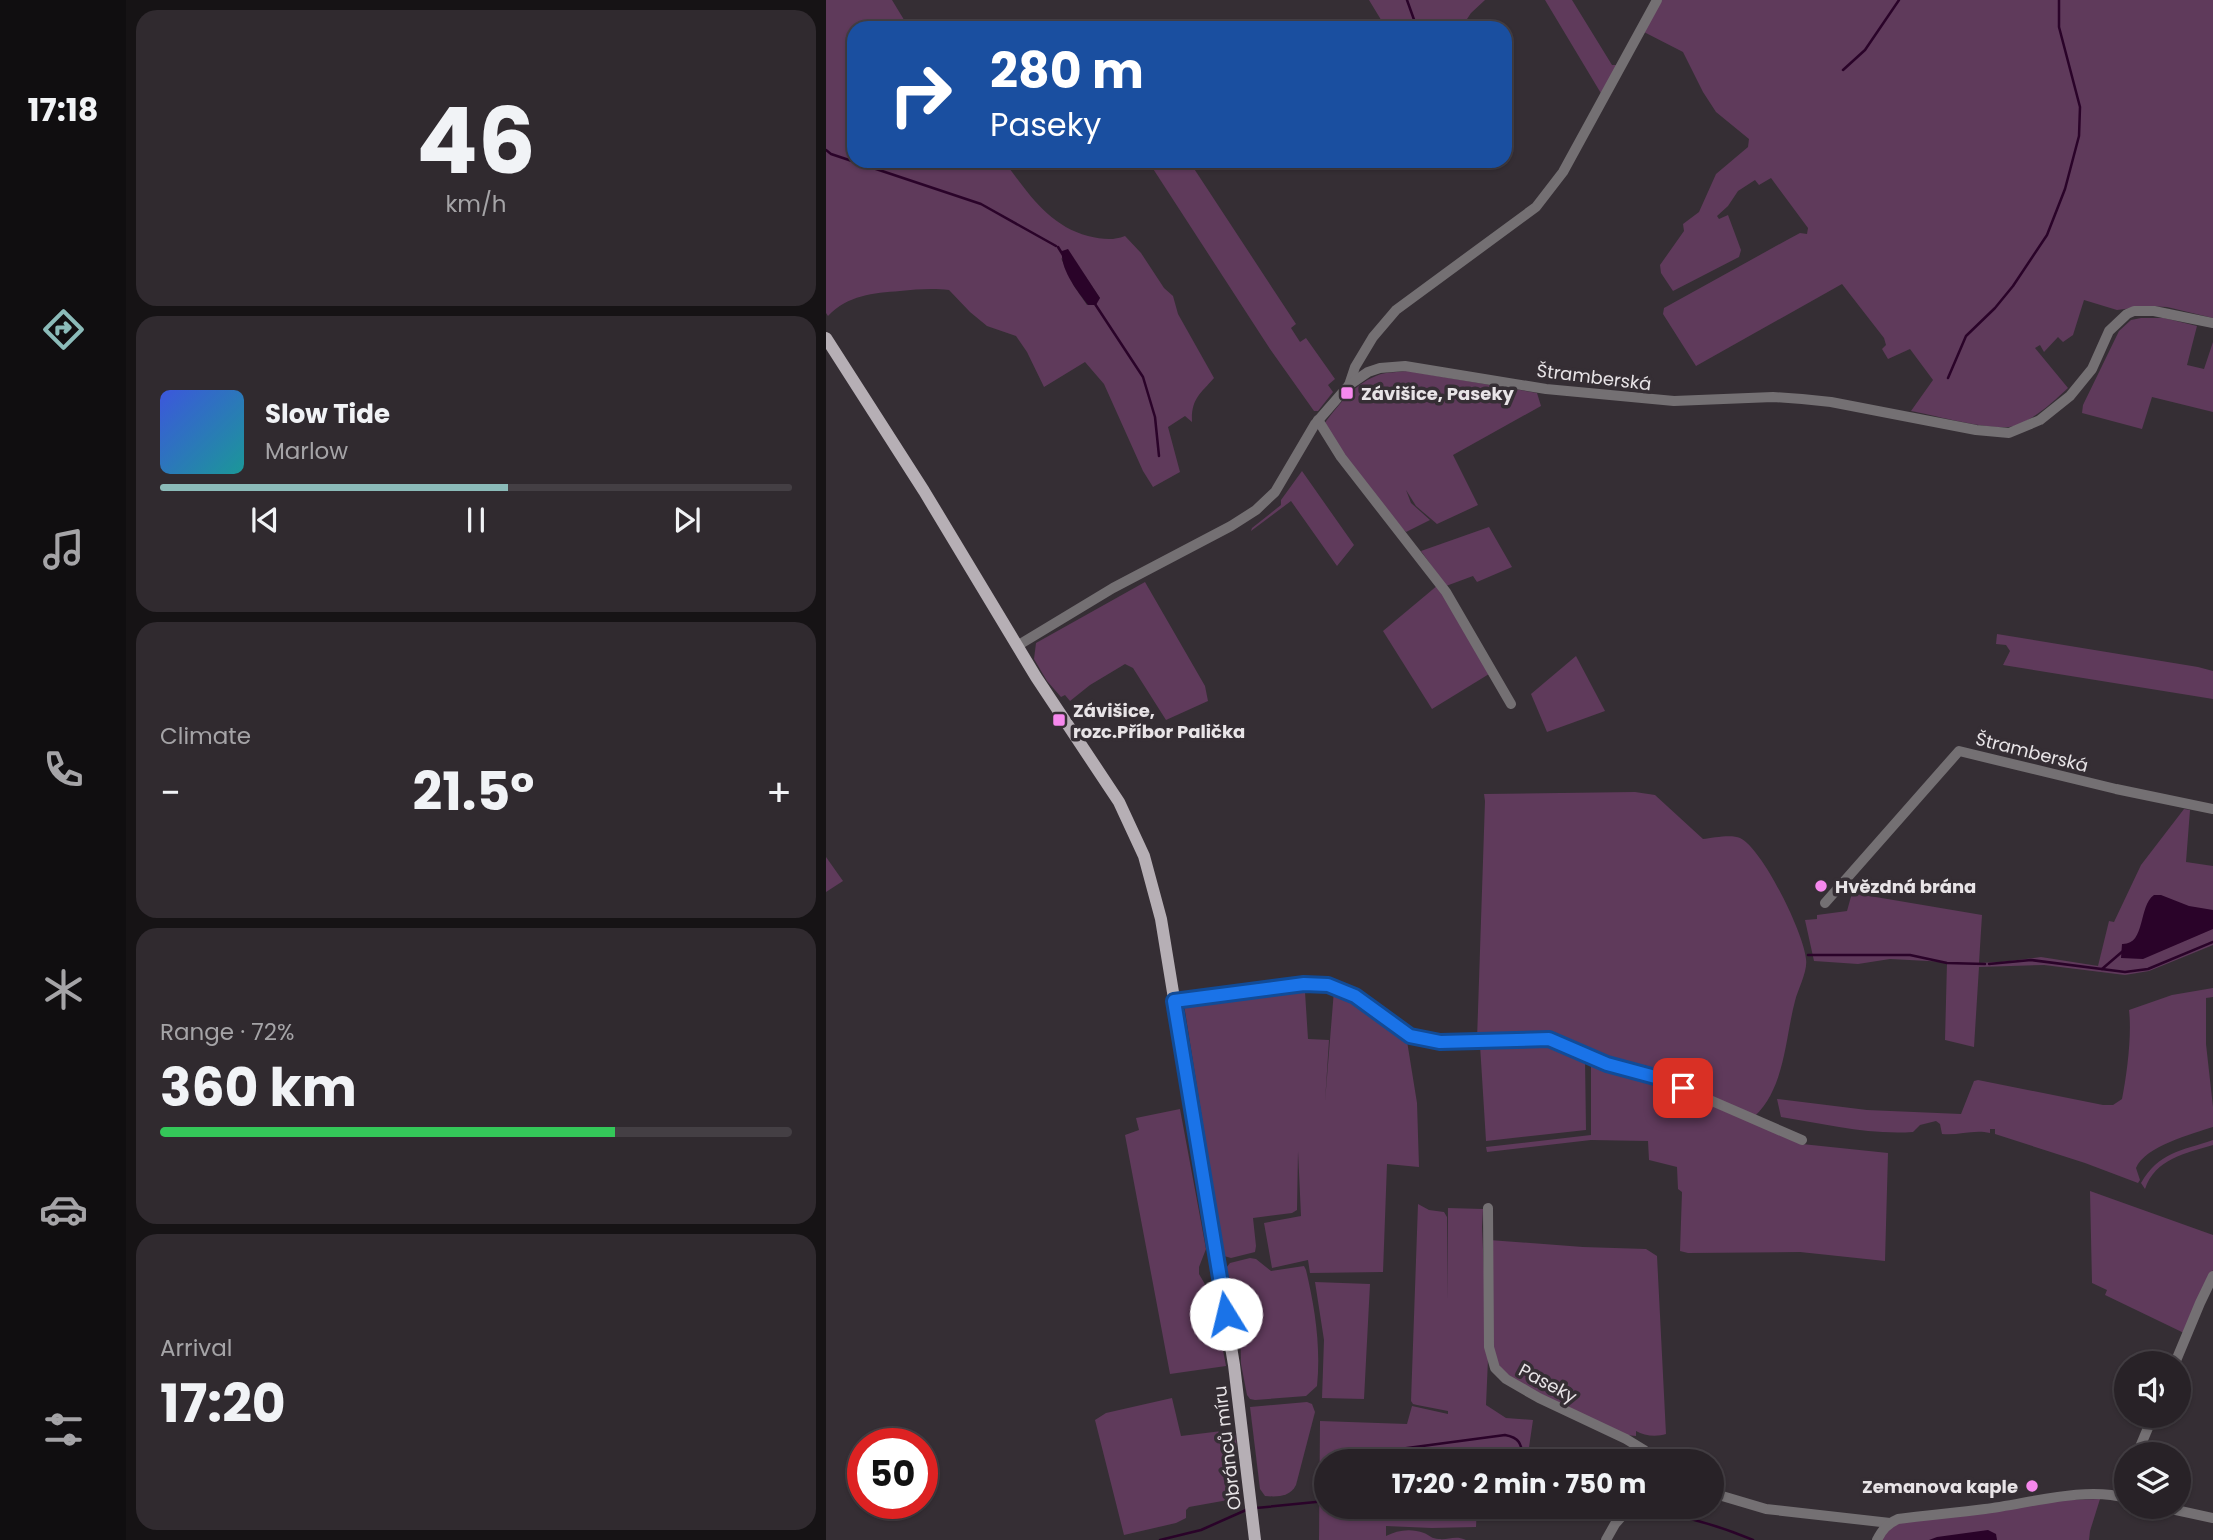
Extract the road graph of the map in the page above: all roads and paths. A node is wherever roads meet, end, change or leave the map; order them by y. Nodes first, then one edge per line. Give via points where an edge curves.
1 (1657, 0) edge
2 (2213, 323) edge
3 (826, 338) edge
4 (1349, 385) junction
5 (1318, 420) junction
6 (1017, 646) junction
7 (1511, 704) dead end
8 (2213, 809) edge
9 (1825, 903) dead end
10 (1174, 1001) junction
11 (1802, 1140) dead end
12 (1488, 1208) dead end
13 (2213, 1276) edge
14 (2180, 1351) edge
15 (1642, 1449) edge
16 (2114, 1496) edge
17 (1724, 1497) edge
18 (2191, 1513) edge
19 (2213, 1518) edge
20 (1621, 1519) edge
21 (1890, 1523) junction
22 (1255, 1540) edge
23 (1606, 1540) edge
24 (1877, 1540) edge

1 - 4 street via 1563,172 1536,207 1396,310 1373,337
2 - 4 street, Štramberská via 2154,311 2127,314 2109,331 2092,369 2070,396 2040,420 2009,433 1831,402 1773,397 1645,399 1546,389 1405,366 1368,372
3 - 6 main road, Obránců míru
4 - 5 street, Štramberská
5 - 6 street, Štramberská via 1280,485 1256,510
5 - 7 street via 1341,457 1446,592
6 - 10 main road, Obránců míru via 1126,815 1144,856 1157,904
8 - 9 street, Štramberská via 1959,751
10 - 11 street via 1328,985 1355,996 1410,1036 1440,1042 1549,1039 1607,1064 1659,1078
10 - 22 main road, Obránců míru via 1236,1375
12 - 15 street, Paseky via 1489,1348 1495,1368 1538,1398
13 - 14 street
16 - 21 street via 2056,1497
17 - 21 street via 1766,1509
18 - 19 street
20 - 23 street
21 - 24 street

